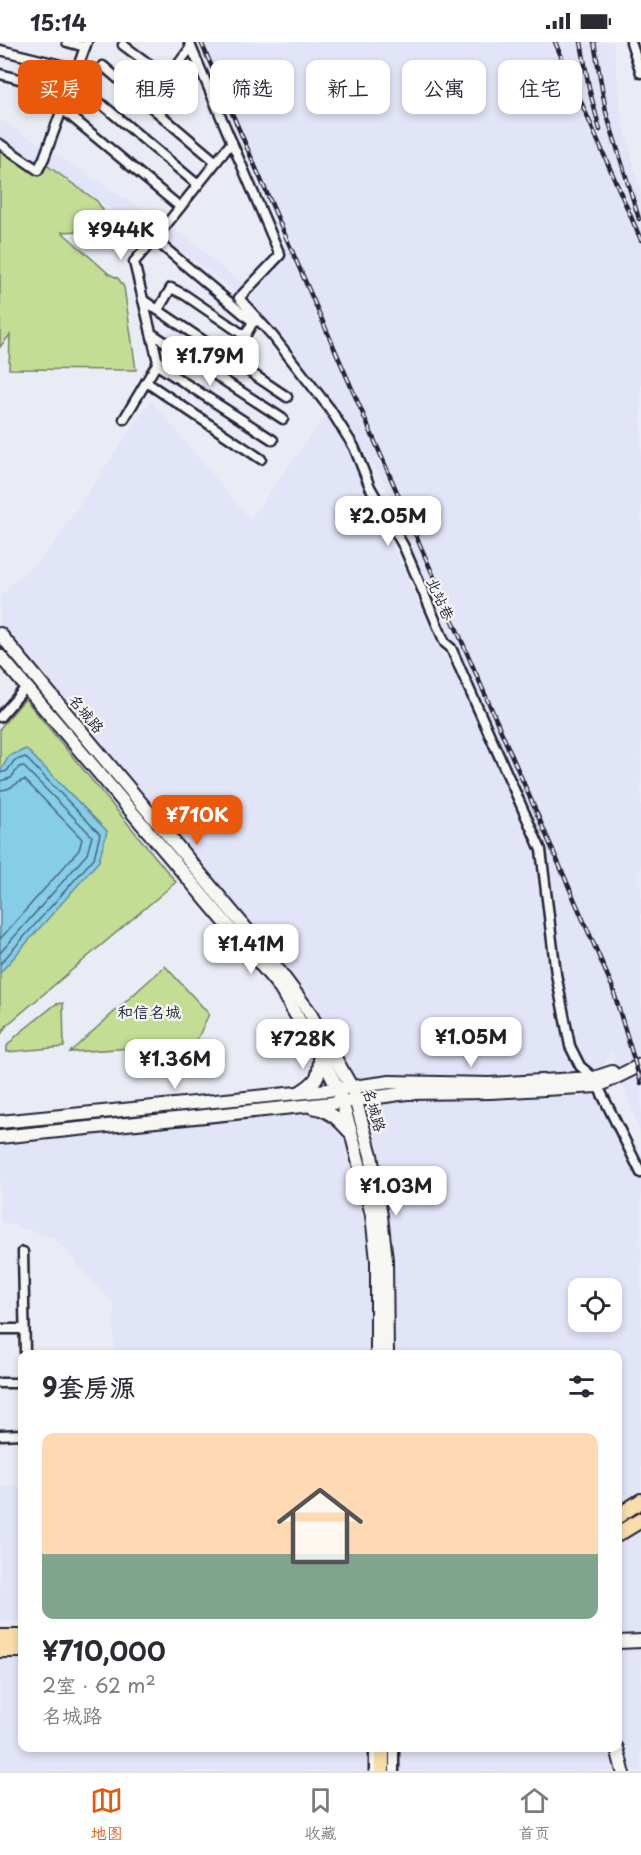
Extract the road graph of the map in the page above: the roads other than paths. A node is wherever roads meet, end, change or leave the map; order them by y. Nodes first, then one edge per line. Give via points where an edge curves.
1 (67, 42) edge
2 (631, 42) edge
3 (86, 44) edge
4 (190, 44) edge
5 (123, 45) dead end
6 (0, 50) edge
7 (40, 60) edge
8 (80, 60) edge
9 (104, 66) dead end
10 (641, 73) edge
11 (0, 74) edge
12 (18, 79) edge
13 (102, 104) edge
14 (60, 114) edge
15 (68, 114) edge
16 (232, 142) junction
17 (0, 144) edge
18 (216, 162) junction
19 (198, 184) junction
20 (180, 207) junction
21 (154, 239) junction
22 (143, 300) junction
23 (158, 310) junction
24 (256, 322) junction
25 (151, 333) junction
26 (156, 364) junction
27 (146, 382) junction
28 (287, 397) dead end
29 (124, 419) dead end
30 (283, 419) dead end
31 (273, 440) dead end
32 (261, 459) dead end
33 (0, 634) edge
34 (0, 656) edge
35 (26, 687) junction
36 (0, 717) edge
37 (320, 1054) junction
38 (641, 1060) edge
39 (641, 1065) edge
40 (342, 1070) junction
41 (596, 1082) junction
42 (489, 1084) junction
43 (352, 1088) junction
44 (338, 1089) junction
45 (298, 1093) junction
46 (379, 1097) junction
47 (357, 1100) junction
48 (342, 1102) junction
49 (302, 1106) junction
50 (0, 1122) edge
51 (364, 1127) junction
52 (352, 1135) junction
53 (0, 1137) edge
54 (641, 1173) edge
55 (23, 1252) dead end
56 (0, 1329) edge
57 (24, 1329) junction
58 (25, 1350) edge
59 (377, 1350) edge
60 (387, 1350) edge
61 (0, 1383) edge
62 (18, 1383) edge
63 (18, 1434) edge
64 (0, 1435) edge
65 (641, 1501) edge
66 (622, 1513) edge
67 (641, 1520) edge
68 (622, 1532) edge
69 (641, 1636) edge
70 (0, 1637) edge
71 (18, 1637) edge
72 (622, 1641) edge
73 (641, 1641) edge
74 (622, 1642) edge
75 (0, 1650) edge
76 (18, 1650) edge
77 (374, 1752) edge
78 (382, 1752) edge
79 (394, 1752) edge
80 (610, 1752) edge
81 (618, 1752) edge
82 (374, 1771) edge
83 (382, 1771) edge
84 (394, 1771) edge
85 (615, 1771) edge
86 (623, 1771) edge

1 - 3 street
2 - 10 street
3 - 8 street
4 - 5 street via 168,78
4 - 16 street, 北站巷
6 - 7 street
9 - 18 street
11 - 12 street
13 - 19 street
14 - 17 street via 38,170
15 - 20 street
16 - 18 street
16 - 24 street, 北站巷 via 279,255 239,298
18 - 19 street
19 - 20 street
20 - 21 street
21 - 22 street via 134,262
21 - 24 street
22 - 23 street
22 - 25 street
23 - 24 street via 171,288 245,336
23 - 28 street
24 - 41 street, 北站巷 via 330,409 354,447 537,839 565,1026 580,1066
25 - 26 street
25 - 30 street
26 - 27 street
26 - 31 street
27 - 29 street
27 - 32 street
33 - 40 main road, 名城路 via 259,944 308,1010
34 - 35 main road, 名城路
35 - 36 street
35 - 37 main road, 名城路 via 278,985
37 - 44 main road, 名城路
37 - 45 main road via 314,1084
38 - 41 main road
39 - 41 main road
40 - 42 main road via 364,1078 483,1079
40 - 43 main road, 名城路
41 - 42 main road
41 - 46 main road
41 - 54 street, 北站巷
42 - 43 main road via 390,1082
43 - 44 main road
43 - 47 main road, 名城路
44 - 45 main road
44 - 48 main road, 名城路
45 - 50 main road
46 - 47 main road
46 - 51 main road via 363,1114
47 - 48 main road
47 - 51 main road, 名城路
48 - 49 main road
48 - 52 main road, 名城路
49 - 52 main road via 320,1108 336,1117
49 - 53 main road
51 - 60 main road, 名城路 via 386,1260
52 - 59 main road, 名城路 via 372,1215
55 - 57 street
56 - 57 street
57 - 58 street
61 - 62 street
63 - 64 street
65 - 66 highway
67 - 68 highway
69 - 72 main road
70 - 71 highway
73 - 74 main road
75 - 76 highway
77 - 82 street
78 - 83 highway
79 - 84 street
80 - 85 main road
81 - 86 main road

